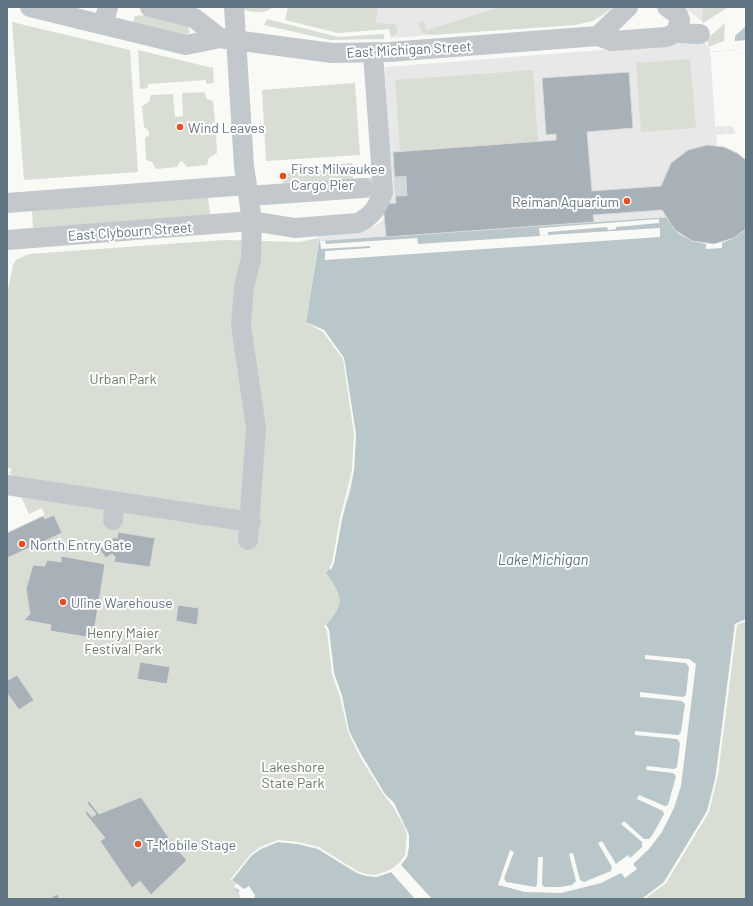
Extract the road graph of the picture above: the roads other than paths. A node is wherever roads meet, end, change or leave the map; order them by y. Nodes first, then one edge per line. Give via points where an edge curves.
1 (30, 7) edge
2 (150, 7) edge
3 (234, 7) edge
4 (628, 7) edge
5 (667, 7) edge
6 (106, 16) edge
7 (676, 33) junction
8 (700, 34) dead end
9 (598, 36) junction
10 (229, 39) junction
11 (373, 53) junction
12 (363, 188) tunnel mouth
13 (248, 190) junction
14 (7, 203) edge
15 (252, 221) junction
16 (7, 240) edge
17 (7, 485) edge

1 - 6 street, East Michigan Street
2 - 10 street, East Michigan Street via 194,18
3 - 10 street
4 - 9 street
5 - 7 street via 678,15 680,20
6 - 10 street, East Michigan Street via 186,45
7 - 8 street, East Michigan Street
7 - 9 street, East Michigan Street via 666,37 612,41
9 - 11 street, East Michigan Street
10 - 11 street, East Michigan Street via 332,53
10 - 13 street
11 - 15 street, East Clybourn Street via 383,192 376,209 358,223 294,228
12 - 13 street
13 - 14 street
13 - 15 street
15 - 16 street, East Clybourn Street
15 - 17 street via 251,258 244,287 241,325 256,428 249,531 114,511

